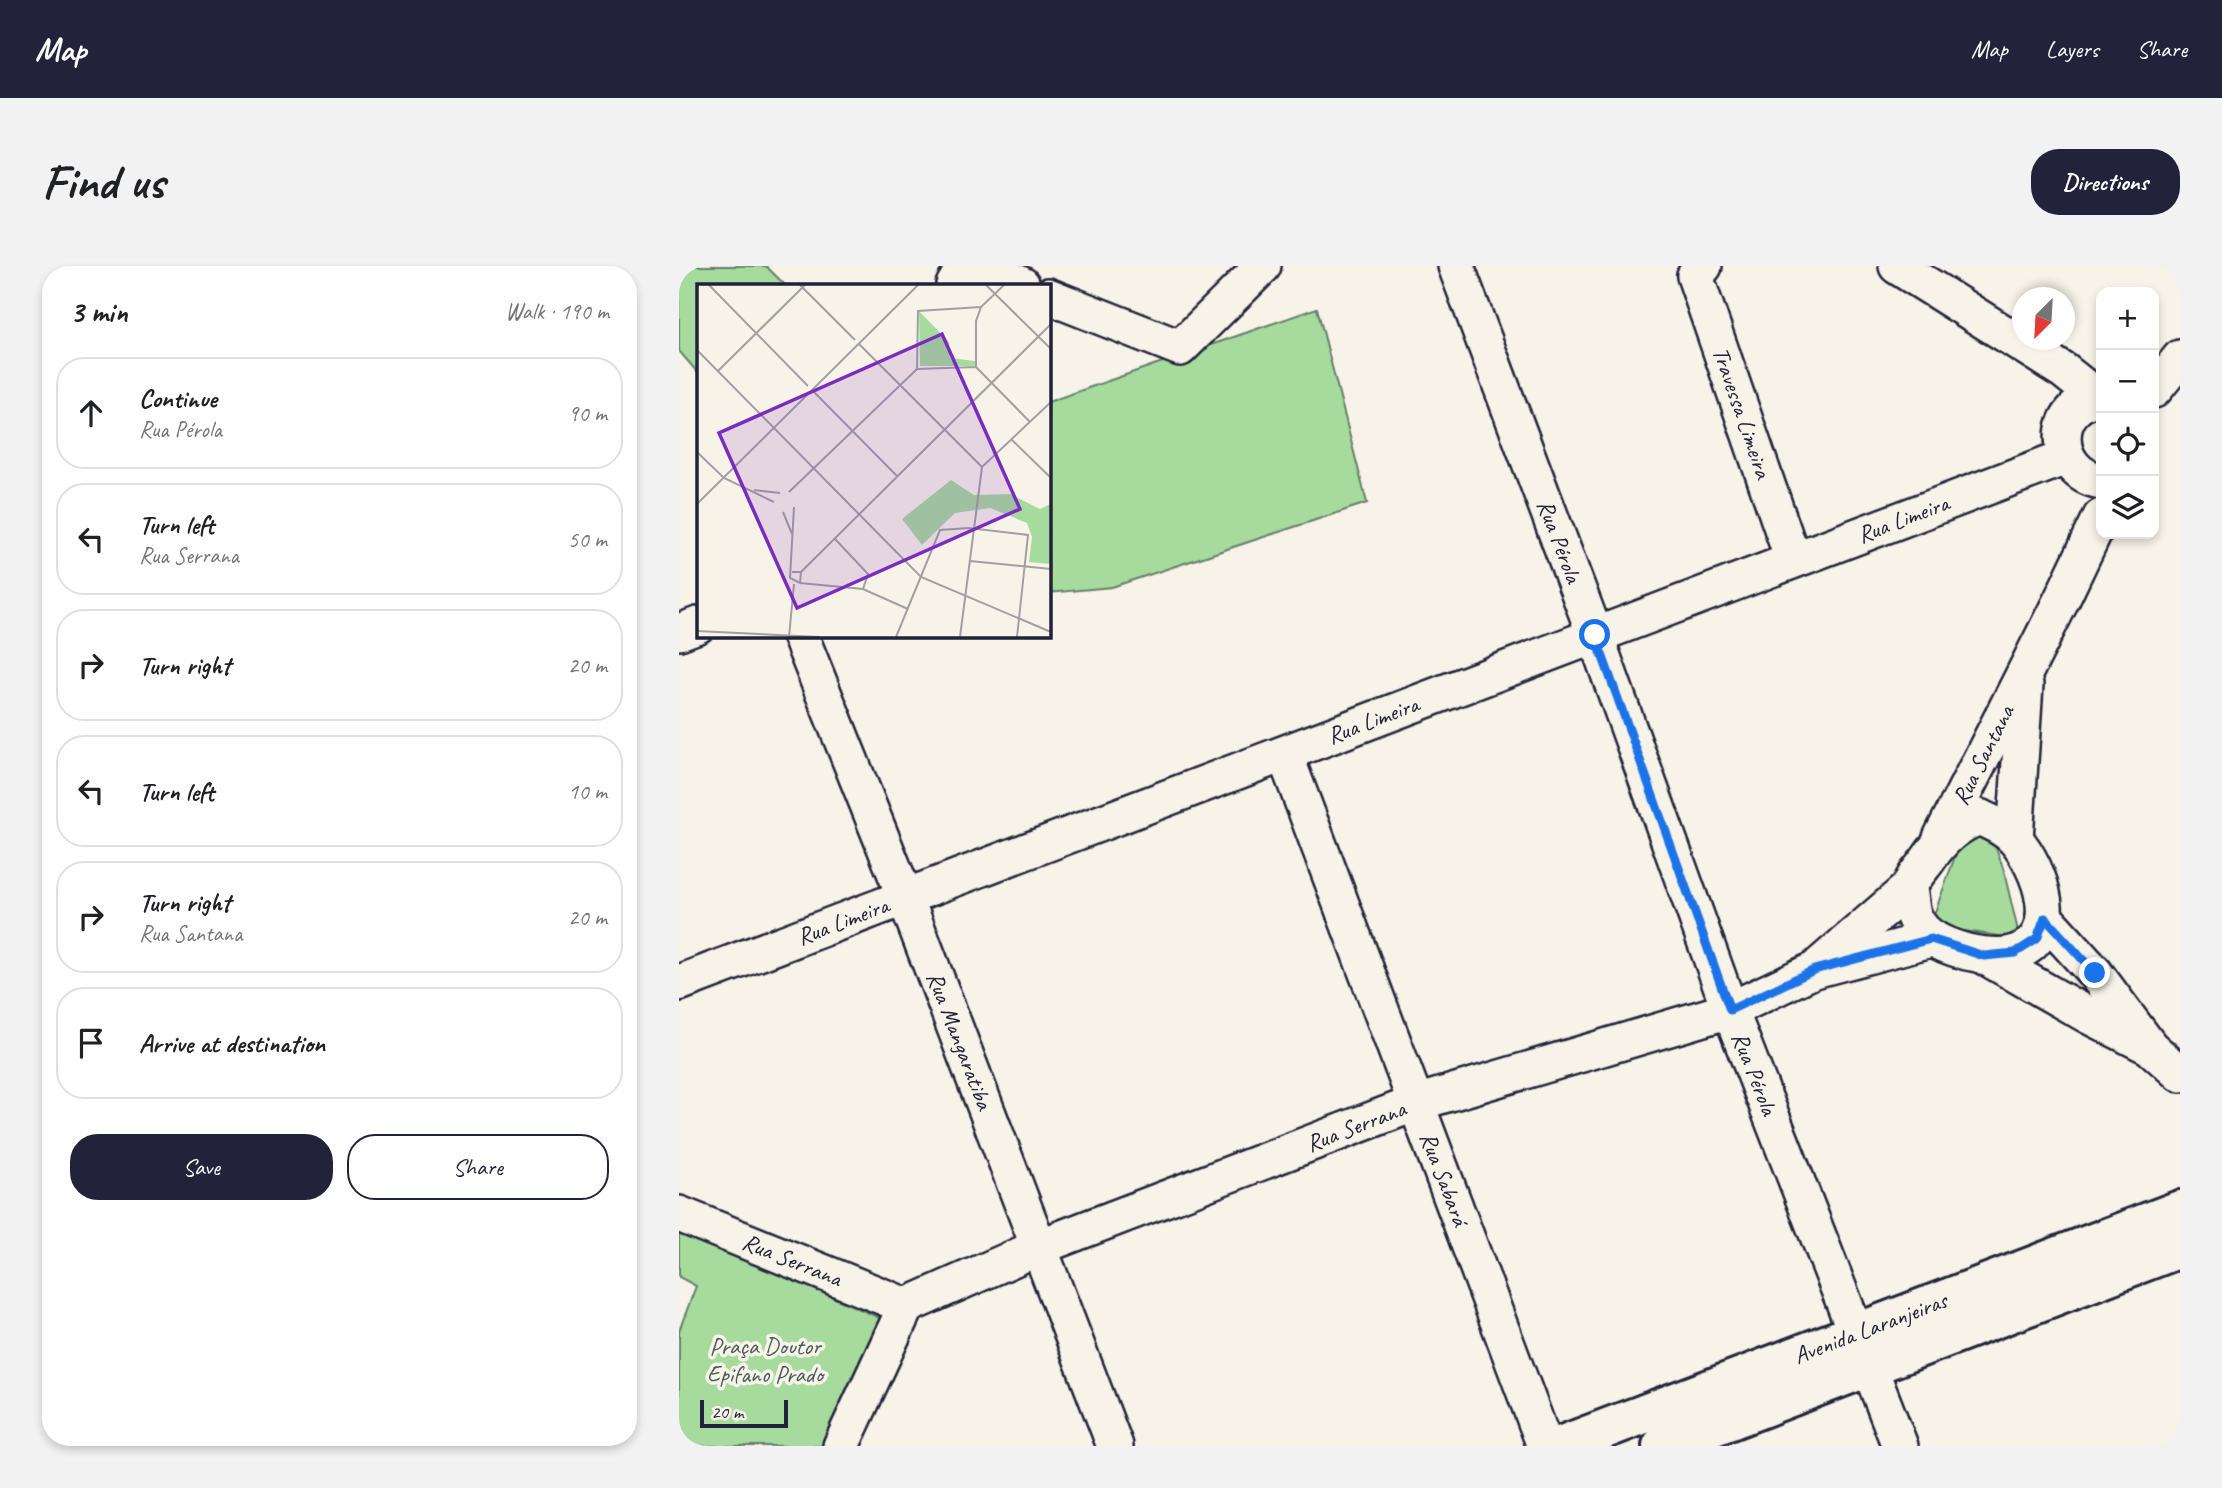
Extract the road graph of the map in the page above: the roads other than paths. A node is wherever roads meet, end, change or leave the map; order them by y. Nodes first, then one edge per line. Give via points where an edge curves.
1 (965, 266) edge
2 (984, 266) edge
3 (1263, 266) edge
4 (1456, 266) edge
5 (1704, 266) edge
6 (1897, 266) edge
7 (955, 284) edge
8 (1020, 284) edge
9 (1050, 297) edge
10 (2180, 358) edge
11 (2159, 384) edge
12 (2096, 396) edge
13 (2096, 399) edge
14 (2066, 457) junction
15 (2096, 479) edge
16 (2096, 527) edge
17 (1793, 561) junction
18 (697, 625) edge
19 (679, 632) edge
20 (1595, 635) junction
21 (801, 637) edge
22 (2026, 670) junction
23 (1285, 755) junction
24 (2015, 839) junction
25 (1940, 841) junction
26 (1910, 887) junction
27 (905, 897) junction
28 (2045, 918) junction
29 (1931, 939) junction
30 (1984, 956) junction
31 (1814, 970) junction
32 (679, 983) edge
33 (1730, 1010) junction
34 (2150, 1047) junction
35 (2180, 1074) edge
36 (1416, 1103) junction
37 (2180, 1210) edge
38 (679, 1214) edge
39 (1039, 1247) junction
40 (2180, 1248) edge
41 (906, 1306) junction
42 (1864, 1350) junction
43 (841, 1446) edge
44 (1115, 1446) edge
45 (1545, 1446) edge
46 (1560, 1446) edge
47 (1662, 1446) edge
48 (1900, 1446) edge

1 - 7 street
2 - 8 street
3 - 9 street via 1180,348
4 - 20 street, Rua Pérola
5 - 17 street, Travessa Limeira via 1695,276
6 - 12 street
10 - 11 street
13 - 14 street via 2080,405 2067,419 2062,438
14 - 15 street via 2079,473
14 - 17 street, Rua Limeira
16 - 22 street, Rua Santana
17 - 20 street, Rua Limeira
18 - 19 street
20 - 23 street, Rua Limeira
20 - 33 street, Rua Pérola
21 - 27 street, Rua Mangaratiba
22 - 24 street, Rua Santana
22 - 25 street, Rua Santana
23 - 27 street, Rua Limeira
23 - 36 street, Rua Sabará
24 - 25 street via 1979,817 1962,823
24 - 28 street via 2032,865
25 - 26 street
26 - 29 street via 1913,918
26 - 31 street, Rua Serrana
27 - 32 street, Rua Limeira
27 - 39 street, Rua Mangaratiba
28 - 30 street via 2037,939 2015,953
28 - 34 street via 2095,973
29 - 30 street
29 - 31 street, Rua Serrana
30 - 34 street
31 - 33 street, Rua Serrana
33 - 36 street, Rua Serrana
33 - 42 street, Rua Pérola
34 - 35 street
36 - 39 street, Rua Serrana
36 - 45 street, Rua Sabará
37 - 42 main road, Avenida Laranjeiras
38 - 41 street, Rua Serrana
39 - 41 street, Rua Serrana
39 - 44 street, Rua Mangaratiba
40 - 42 main road, Avenida Laranjeiras
41 - 43 street
42 - 46 main road, Avenida Laranjeiras
42 - 47 main road, Avenida Laranjeiras
42 - 48 street, Rua Pérola

